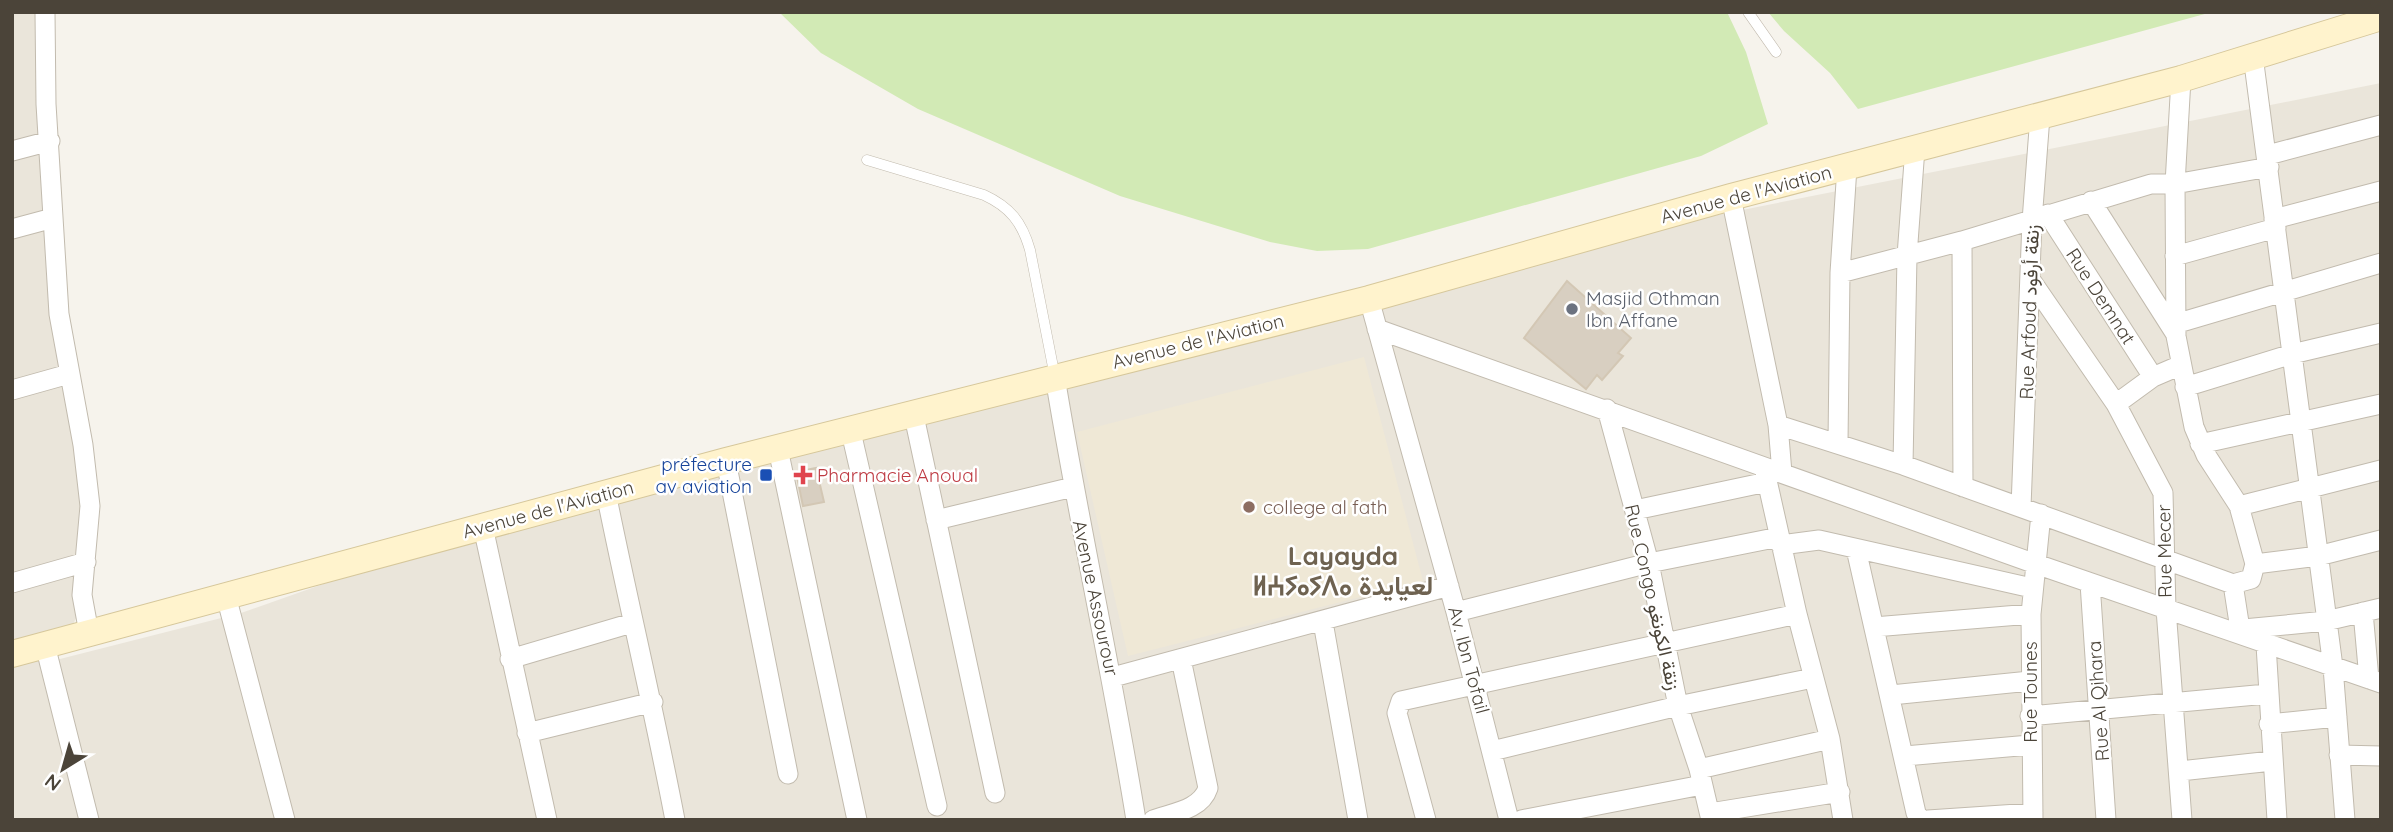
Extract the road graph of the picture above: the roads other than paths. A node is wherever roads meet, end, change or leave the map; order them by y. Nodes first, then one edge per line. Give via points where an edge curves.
1 (45, 12) edge
2 (1748, 12) edge
3 (2381, 17) edge
4 (1776, 52) dead end
5 (2253, 56) junction
6 (2181, 79) junction
7 (2040, 116) junction
8 (2381, 125) edge
9 (50, 141) junction
10 (1915, 148) junction
11 (12, 151) edge
12 (867, 160) dead end
13 (2268, 161) junction
14 (1847, 167) junction
15 (2175, 184) junction
16 (2381, 191) edge
17 (1731, 197) junction
18 (2091, 201) junction
19 (52, 218) junction
20 (2040, 218) junction
21 (2275, 223) junction
22 (12, 229) edge
23 (1962, 242) junction
24 (1907, 256) junction
25 (2175, 256) junction
26 (2381, 262) edge
27 (1840, 273) junction
28 (2030, 279) junction
29 (2284, 290) junction
30 (1369, 299) junction
31 (1377, 329) junction
32 (2176, 330) junction
33 (2381, 333) edge
34 (2292, 354) junction
35 (2181, 365) junction
36 (69, 374) junction
37 (1055, 377) junction
38 (2153, 377) junction
39 (2185, 387) junction
40 (12, 390) edge
41 (2116, 404) junction
42 (2381, 404) edge
43 (1607, 409) junction
44 (914, 416) junction
45 (2301, 422) junction
46 (1778, 425) junction
47 (851, 432) junction
48 (1838, 443) junction
49 (2200, 444) junction
50 (778, 449) junction
51 (726, 461) junction
52 (1903, 465) junction
53 (2381, 470) edge
54 (1771, 474) junction
55 (1073, 487) junction
56 (1963, 487) junction
57 (2309, 488) junction
58 (606, 493) junction
59 (2239, 506) junction
60 (2021, 507) junction
61 (1634, 510) junction
62 (2041, 514) junction
63 (936, 520) junction
64 (483, 527) junction
65 (2381, 540) edge
66 (1780, 541) junction
67 (1856, 549) junction
68 (2318, 556) junction
69 (2165, 557) junction
70 (86, 562) junction
71 (1648, 563) junction
72 (2036, 564) junction
73 (2255, 564) junction
74 (12, 583) edge
75 (2090, 583) junction
76 (2233, 584) junction
77 (1449, 586) junction
78 (2032, 588) junction
79 (226, 596) junction
80 (2166, 609) junction
81 (2372, 610) edge
82 (1456, 612) junction
83 (1797, 614) junction
84 (2031, 614) junction
85 (2326, 621) junction
86 (1323, 622) junction
87 (632, 623) junction
88 (1874, 627) junction
89 (2234, 630) junction
90 (89, 634) junction
91 (46, 645) junction
92 (1664, 645) junction
93 (2266, 645) junction
94 (12, 654) edge
95 (510, 659) junction
96 (1181, 659) junction
97 (2333, 667) junction
98 (1113, 677) junction
99 (1813, 678) junction
100 (2030, 681) junction
101 (2375, 681) edge
102 (1475, 686) junction
103 (2267, 694) junction
104 (1891, 695) junction
105 (653, 702) junction
106 (2174, 703) junction
107 (1678, 706) junction
108 (2098, 712) junction
109 (2030, 716) junction
110 (2337, 717) junction
111 (2269, 724) junction
112 (527, 733) junction
113 (1830, 739) junction
114 (2030, 745) junction
115 (1492, 751) junction
116 (2339, 755) junction
117 (1905, 756) junction
118 (2381, 757) edge
119 (2272, 761) junction
120 (2180, 771) junction
121 (788, 774) dead end
122 (1700, 777) junction
123 (1840, 792) junction
124 (995, 793) dead end
125 (937, 806) dead end
126 (1710, 816) edge
127 (2033, 816) edge
128 (89, 820) edge
129 (285, 820) edge
130 (547, 820) edge
131 (675, 820) edge
132 (857, 820) edge
133 (1136, 820) edge
134 (1153, 820) edge
135 (1357, 820) edge
136 (1426, 820) edge
137 (1509, 820) edge
138 (1521, 820) edge
139 (1843, 820) edge
140 (1921, 820) edge
141 (1928, 820) edge
142 (2106, 820) edge
143 (2182, 820) edge
144 (2277, 820) edge
145 (2345, 820) edge

1 - 9 street
2 - 4 lane
3 - 5 street, Avenue de l'Aviation
5 - 6 street, Avenue de l'Aviation
5 - 13 street
6 - 7 street, Avenue de l'Aviation
6 - 15 street
7 - 10 street, Avenue de l'Aviation
7 - 20 street, Rue Arfoud زنقة أرفود
8 - 13 street
9 - 11 street
9 - 19 street
10 - 14 street, Avenue de l'Aviation
10 - 24 street
12 - 37 lane via 984,195 1015,216 1030,250
13 - 15 street
13 - 21 street
14 - 17 street, Avenue de l'Aviation
14 - 27 street
15 - 18 street via 2151,184
15 - 25 street
16 - 21 street
17 - 30 street, Avenue de l'Aviation
17 - 46 street
18 - 20 street
18 - 32 street
19 - 22 street
19 - 36 street
20 - 23 street
20 - 28 street, Rue Arfoud زنقة أرفود
20 - 38 street, Rue Demnat
21 - 25 street
21 - 29 street
23 - 24 street
23 - 56 street
24 - 27 street
24 - 52 street
25 - 32 street
26 - 29 street
27 - 48 street
28 - 41 street, Rue Mecer
28 - 60 street, Rue Arfoud زنقة أرفود
29 - 32 street
29 - 34 street
30 - 31 street, Av. Ibn Tofail
30 - 37 street, Avenue de l'Aviation
31 - 43 street
31 - 77 street, Av. Ibn Tofail
32 - 35 street
33 - 34 street
34 - 39 street
34 - 45 street
35 - 38 street
35 - 39 street
36 - 40 street
36 - 70 street via 90,506
37 - 44 street, Avenue de l'Aviation
37 - 55 street, Avenue Assourour
38 - 41 street
39 - 49 street
41 - 69 street, Rue Mecer via 2163,493
42 - 45 street
43 - 54 street
43 - 61 street, Rue Congo زنقة الكونغو
44 - 47 street, Avenue de l'Aviation
44 - 63 street
45 - 49 street
45 - 57 street
46 - 48 street
46 - 54 street
47 - 50 street, Avenue de l'Aviation
47 - 125 street
48 - 52 street
49 - 59 street
50 - 51 street, Avenue de l'Aviation
50 - 132 street
51 - 58 street, Avenue de l'Aviation
51 - 121 street
52 - 56 street
53 - 57 street
54 - 61 street
54 - 66 street
54 - 72 street
55 - 63 street
55 - 98 street, Avenue Assourour
56 - 60 street
57 - 59 street
57 - 68 street
58 - 64 street, Avenue de l'Aviation
58 - 87 street
59 - 73 street
60 - 62 street
61 - 71 street, Rue Congo زنقة الكونغو
62 - 69 street
62 - 72 street
63 - 124 street
64 - 79 street, Avenue de l'Aviation
64 - 95 street
65 - 68 street
66 - 67 street via 1819,540
66 - 71 street
66 - 83 street
67 - 78 street
67 - 88 street
68 - 73 street
68 - 85 street
69 - 76 street
69 - 80 street, Rue Mecer
70 - 74 street
70 - 90 street via 82,609
71 - 82 street
71 - 92 street, Rue Congo زنقة الكونغو
72 - 75 street
72 - 78 street, Rue Tounes
73 - 76 street via 2251,579
75 - 80 street
75 - 108 street, Rue Al Qihara
76 - 89 street
77 - 82 street, Av. Ibn Tofail
77 - 86 street
78 - 84 street, Rue Tounes
79 - 90 street, Avenue de l'Aviation
79 - 129 street
80 - 89 street
80 - 106 street, Rue Mecer
81 - 85 street
81 - 101 street
82 - 102 street, Av. Ibn Tofail
83 - 92 street
83 - 99 street
84 - 88 street
84 - 100 street, Rue Tounes
85 - 89 street
85 - 97 street
86 - 96 street
86 - 135 street
87 - 95 street
87 - 105 street
88 - 104 street
89 - 93 street
90 - 91 street, Avenue de l'Aviation
91 - 94 street, Avenue de l'Aviation
91 - 128 street
92 - 102 street
92 - 107 street, Rue Congo زنقة الكونغو
93 - 97 street
93 - 103 street
95 - 112 street
96 - 98 street
96 - 134 street via 1208,788 1196,805
97 - 101 street
97 - 110 street
98 - 133 street, Avenue Assourour
99 - 107 street
99 - 113 street
100 - 104 street
100 - 109 street, Rue Tounes
102 - 115 street, Av. Ibn Tofail
102 - 136 street via 1408,697 1397,707
103 - 106 street
103 - 111 street
104 - 117 street
105 - 112 street
105 - 131 street
106 - 108 street
106 - 120 street, Rue Mecer
107 - 115 street
107 - 122 street, Rue Congo زنقة الكونغو
108 - 109 street
108 - 142 street, Rue Al Qihara
109 - 114 street, Rue Tounes
110 - 111 street
110 - 116 street
111 - 119 street
112 - 130 street
113 - 122 street
113 - 123 street
114 - 117 street
114 - 127 street, Rue Tounes
115 - 137 street, Av. Ibn Tofail
116 - 118 street
116 - 145 street
117 - 140 street
119 - 120 street
119 - 144 street
120 - 143 street, Rue Mecer
122 - 126 street, Rue Congo زنقة الكونغو
122 - 138 street
123 - 126 street
123 - 139 street
127 - 141 street

